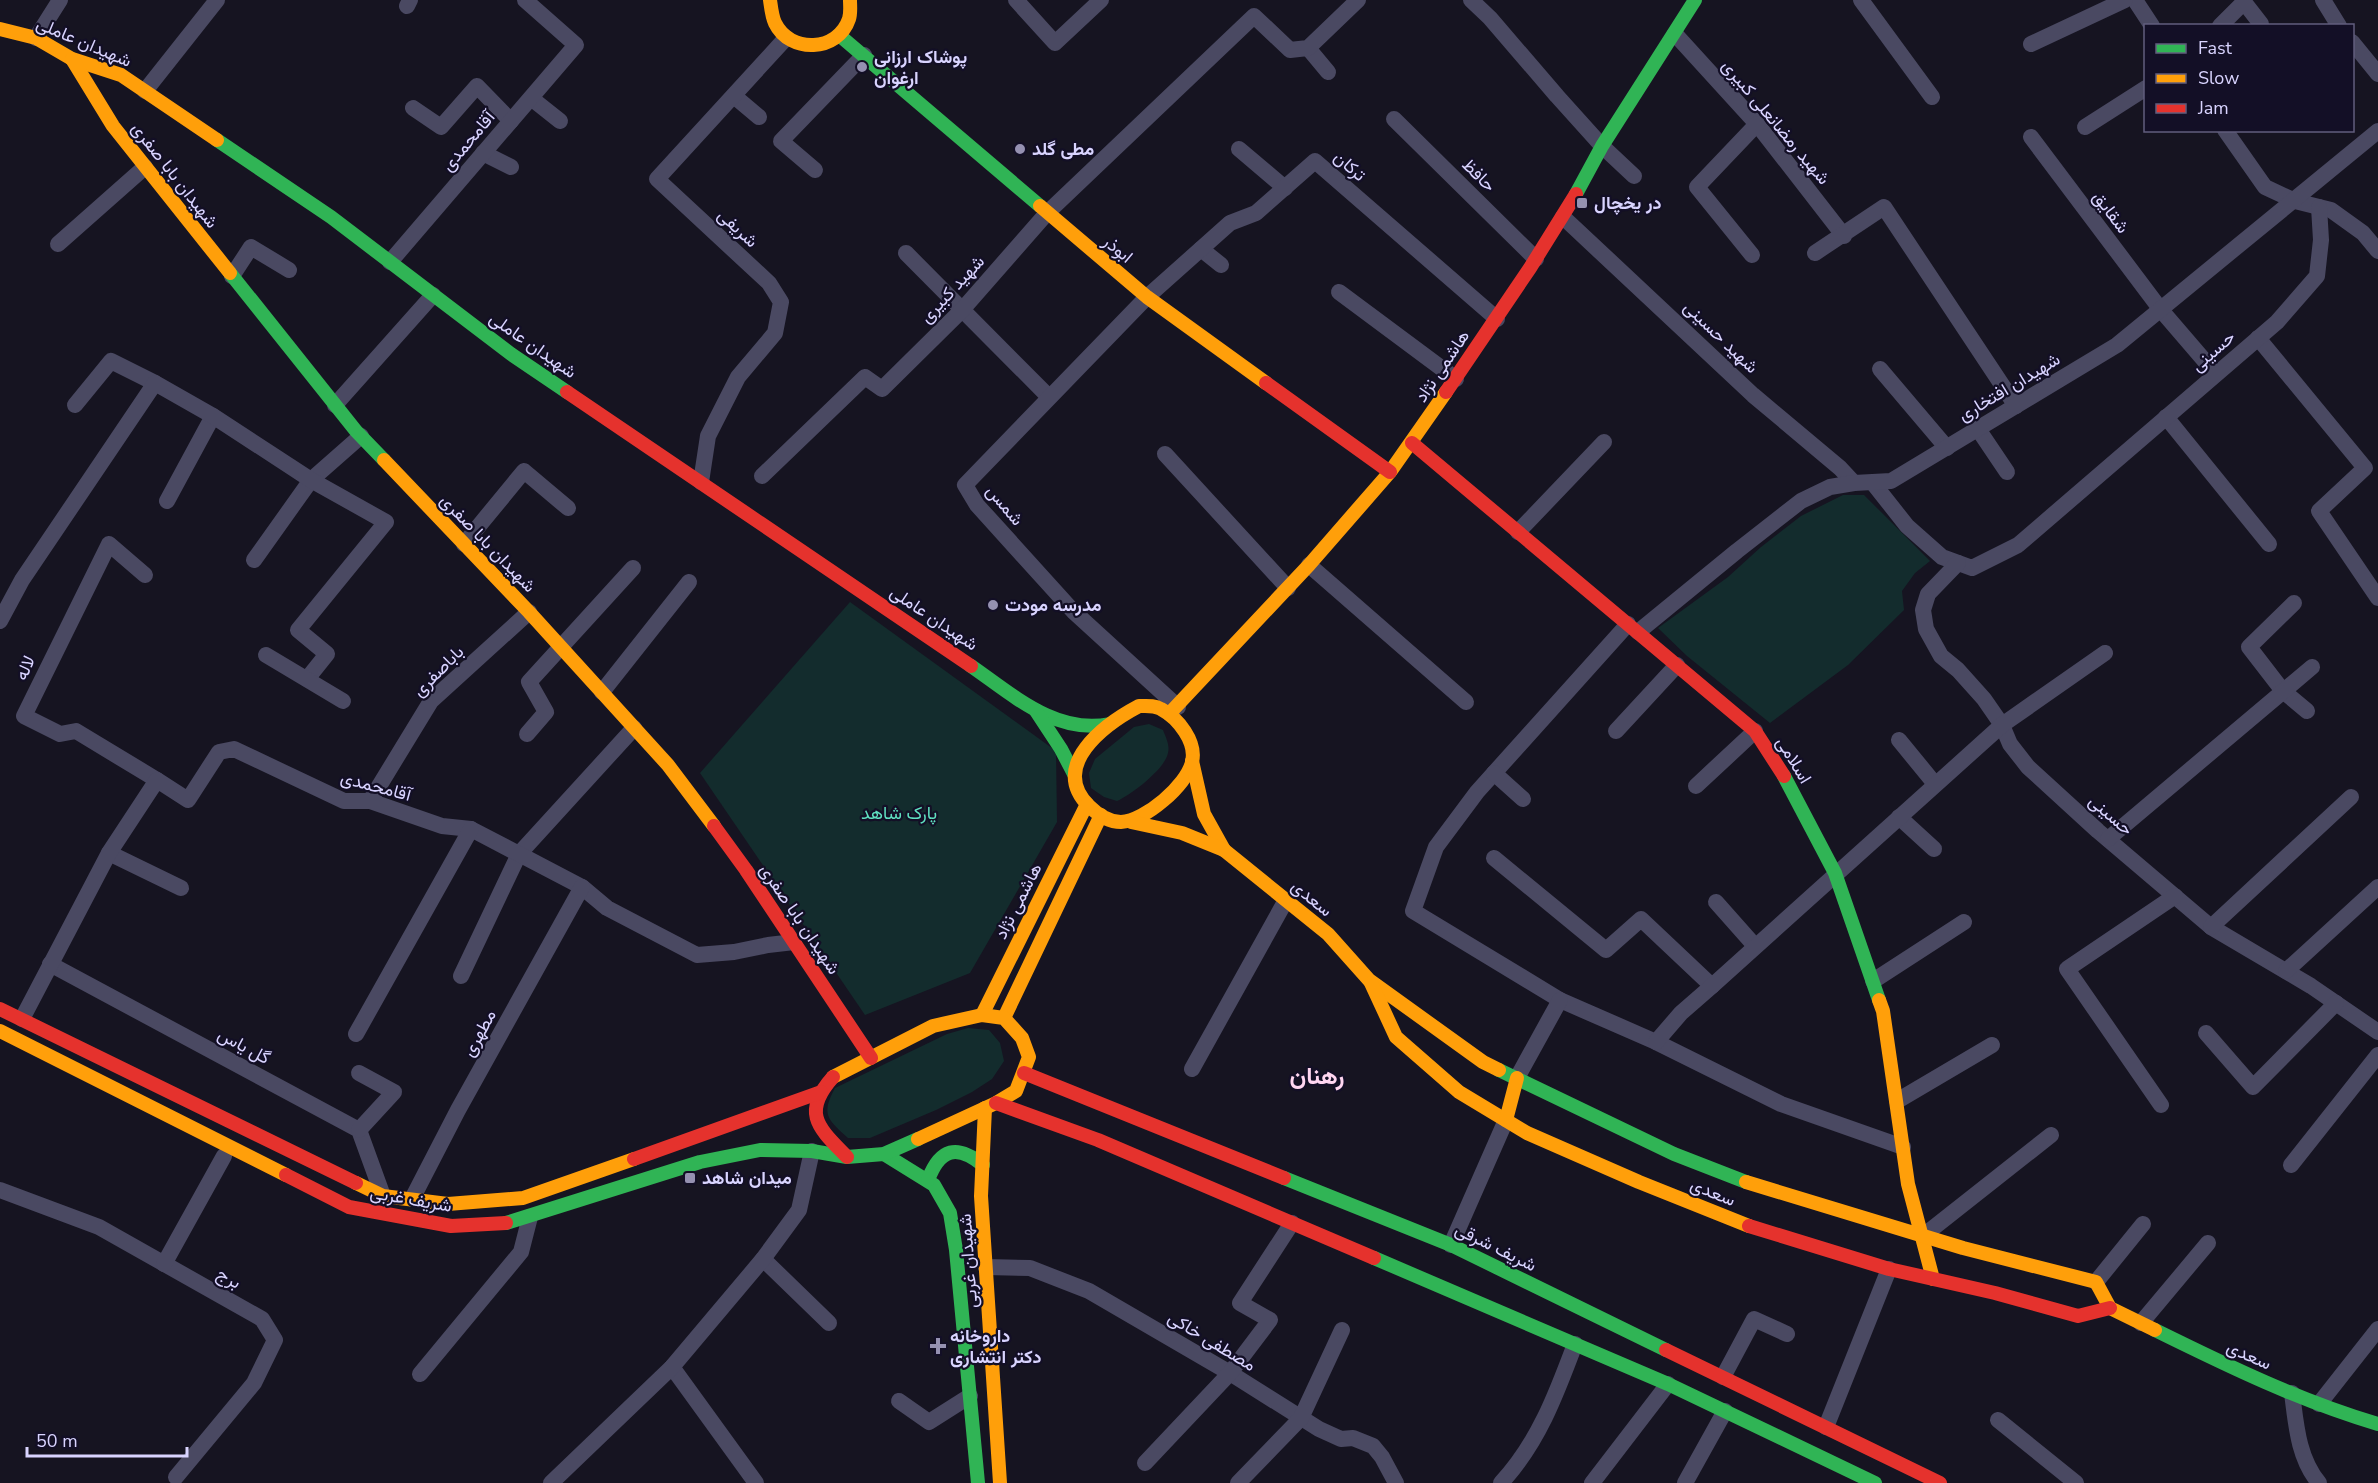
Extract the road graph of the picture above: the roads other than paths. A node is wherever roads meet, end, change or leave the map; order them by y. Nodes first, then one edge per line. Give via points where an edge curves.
1 (60, 0) edge
2 (217, 0) edge
3 (770, 0) edge
4 (850, 0) edge
5 (1017, 0) edge
6 (1101, 0) edge
7 (1358, 0) edge
8 (1473, 0) edge
9 (1695, 0) edge
10 (1861, 0) edge
11 (2125, 0) edge
12 (2135, 0) edge
13 (2323, 0) edge
14 (530, 2) edge
15 (2151, 24) edge
16 (2222, 24) edge
17 (2261, 24) edge
18 (2338, 24) edge
19 (0, 29) edge
20 (1675, 34) junction
21 (839, 35) junction
22 (36, 38) junction
23 (786, 38) junction
24 (2031, 44) dead end
25 (2354, 44) edge
26 (1308, 48) junction
27 (864, 55) junction
28 (72, 59) junction
29 (1328, 72) dead end
30 (2378, 74) edge
31 (2144, 89) edge
32 (145, 91) junction
33 (734, 96) junction
34 (1932, 97) dead end
35 (531, 98) junction
36 (413, 108) dead end
37 (759, 117) dead end
38 (1394, 119) dead end
39 (511, 121) junction
40 (560, 121) dead end
41 (1757, 124) junction
42 (2085, 128) dead end
43 (2378, 131) edge
44 (2226, 132) edge
45 (2031, 137) dead end
46 (1602, 146) junction
47 (1239, 149) dead end
48 (483, 153) junction
49 (146, 167) junction
50 (511, 167) dead end
51 (815, 170) dead end
52 (1634, 176) dead end
53 (1285, 188) junction
54 (2295, 201) junction
55 (2319, 207) junction
56 (1047, 213) junction
57 (1563, 217) junction
58 (1844, 236) junction
59 (58, 244) dead end
60 (1201, 249) junction
61 (2378, 251) edge
62 (906, 253) dead end
63 (1815, 254) dead end
64 (1752, 255) dead end
65 (1536, 259) junction
66 (390, 262) junction
67 (1221, 265) dead end
68 (289, 270) dead end
69 (232, 276) junction
70 (1339, 292) dead end
71 (433, 295) junction
72 (1147, 297) junction
73 (962, 310) junction
74 (2161, 310) junction
75 (1497, 319) junction
76 (2258, 338) junction
77 (1880, 369) dead end
78 (2216, 374) junction
79 (1456, 379) junction
80 (155, 383) junction
81 (1049, 397) junction
82 (75, 405) dead end
83 (335, 405) junction
84 (2016, 406) junction
85 (213, 416) junction
86 (2166, 417) junction
87 (1978, 429) junction
88 (361, 436) junction
89 (1604, 442) dead end
90 (1412, 443) junction
91 (1947, 448) junction
92 (1165, 454) dead end
93 (1390, 472) junction
94 (2007, 472) dead end
95 (762, 476) dead end
96 (311, 480) junction
97 (701, 482) junction
98 (1854, 483) junction
99 (1873, 483) junction
100 (167, 501) dead end
101 (568, 508) dead end
102 (1518, 532) junction
103 (464, 544) junction
104 (2269, 544) dead end
105 (254, 560) dead end
106 (1958, 563) junction
107 (1309, 565) junction
108 (633, 568) dead end
109 (145, 574) dead end
110 (689, 582) dead end
111 (1288, 588) junction
112 (2378, 598) edge
113 (2294, 603) dead end
114 (529, 612) junction
115 (0, 621) edge
116 (1633, 628) junction
117 (561, 648) junction
118 (2105, 653) dead end
119 (266, 655) dead end
120 (1677, 665) junction
121 (2312, 667) dead end
122 (307, 679) junction
123 (2283, 691) junction
124 (602, 692) junction
125 (343, 700) dead end
126 (1466, 702) dead end
127 (1036, 711) junction
128 (1173, 711) junction
129 (2307, 711) dead end
130 (1110, 724) junction
131 (2002, 725) junction
132 (634, 728) junction
133 (1616, 731) dead end
134 (1755, 731) junction
135 (527, 734) dead end
136 (1899, 740) dead end
137 (1192, 761) junction
138 (1494, 773) junction
139 (1074, 774) junction
140 (157, 780) junction
141 (1935, 784) junction
142 (1696, 786) dead end
143 (2351, 797) dead end
144 (1523, 800) dead end
145 (370, 801) junction
146 (1087, 804) junction
147 (1101, 815) junction
148 (1899, 817) junction
149 (1131, 822) junction
150 (471, 829) junction
151 (2108, 839) junction
152 (1934, 849) dead end
153 (1224, 850) junction
154 (109, 853) junction
155 (519, 854) junction
156 (1494, 858) dead end
157 (1835, 873) junction
158 (582, 887) junction
159 (2378, 887) edge
160 (181, 888) dead end
161 (2175, 896) junction
162 (1286, 900) junction
163 (1716, 902) dead end
164 (1964, 922) dead end
165 (2211, 927) junction
166 (794, 942) junction
167 (1755, 946) junction
168 (50, 964) junction
169 (2286, 971) junction
170 (461, 976) dead end
171 (1369, 980) junction
172 (1873, 981) junction
173 (1712, 986) junction
174 (1560, 1000) junction
175 (2336, 1003) junction
176 (0, 1009) edge
177 (982, 1015) junction
178 (1004, 1018) junction
179 (22, 1019) junction
180 (0, 1031) edge
181 (2378, 1032) edge
182 (2206, 1033) dead end
183 (357, 1034) dead end
184 (1656, 1042) junction
185 (1992, 1046) dead end
186 (2378, 1055) edge
187 (871, 1058) junction
188 (1192, 1069) dead end
189 (359, 1073) dead end
190 (1024, 1073) junction
191 (1516, 1078) junction
192 (821, 1092) junction
193 (1897, 1101) junction
194 (2161, 1105) dead end
195 (990, 1106) junction
196 (1506, 1120) junction
197 (359, 1130) junction
198 (756, 1133) junction
199 (2051, 1135) dead end
200 (1903, 1147) junction
201 (812, 1151) junction
202 (884, 1154) junction
203 (224, 1156) dead end
204 (847, 1157) junction
205 (983, 1165) junction
206 (2291, 1165) dead end
207 (927, 1180) junction
208 (0, 1191) edge
209 (382, 1196) junction
210 (412, 1199) junction
211 (530, 1217) junction
212 (1292, 1223) junction
213 (2142, 1224) dead end
214 (1923, 1236) junction
215 (2208, 1243) dead end
216 (1451, 1245) junction
217 (763, 1259) junction
218 (164, 1264) junction
219 (986, 1267) junction
220 (1889, 1269) junction
221 (1933, 1279) junction
222 (2096, 1282) junction
223 (2110, 1308) junction
224 (830, 1323) dead end
225 (2140, 1323) junction
226 (2378, 1329) edge
227 (1342, 1330) dead end
228 (1786, 1334) dead end
229 (1575, 1344) junction
230 (672, 1367) junction
231 (1230, 1373) junction
232 (420, 1374) dead end
233 (1723, 1377) junction
234 (1668, 1384) junction
235 (2292, 1393) junction
236 (970, 1396) junction
237 (899, 1401) dead end
238 (2319, 1404) junction
239 (1725, 1411) junction
240 (1301, 1418) junction
241 (1998, 1420) dead end
242 (2378, 1424) edge
243 (1826, 1427) junction
244 (1145, 1463) dead end
245 (176, 1477) dead end
246 (551, 1483) edge
247 (756, 1483) edge
248 (978, 1483) edge
249 (1000, 1483) edge
250 (1238, 1483) edge
251 (1396, 1483) edge
252 (1501, 1483) edge
253 (1592, 1483) edge
254 (1685, 1483) edge
255 (1875, 1483) edge
256 (1940, 1483) edge
257 (2076, 1483) edge
258 (2319, 1483) edge

1 - 22 street
2 - 32 street
3 - 23 street via 773,21
4 - 21 street via 848,22
5 - 6 street via 1054,43
7 - 26 street
8 - 46 street
9 - 20 street, هاشمی نژاد
10 - 34 street
11 - 24 street
12 - 15 street
13 - 18 street
14 - 35 street, آقامحمدی via 576,45
16 - 17 street via 2244,2
19 - 22 street, شهیدان عاملی
20 - 41 street, شهید رمضانعلی کبیری
20 - 46 street, هاشمی نژاد
21 - 23 street via 813,46 799,45
21 - 27 street, ابوذر
22 - 28 street, شهیدان عاملی
23 - 33 street, شریفی
25 - 30 street
26 - 29 street
26 - 56 street, شهید کبیری via 1290,50 1254,16
27 - 51 street via 781,141
27 - 56 street, ابوذر
28 - 32 street, شهیدان عاملی via 121,75
28 - 49 street, شهیدان بابا صفری via 113,126
31 - 42 street
32 - 66 street, شهیدان عاملی via 331,217
33 - 37 street
33 - 97 street, شریفی via 657,179 769,283 781,302 775,333 738,377 708,436
35 - 39 street, آقامحمدی
35 - 40 street
36 - 39 street via 441,127 477,86
38 - 65 street, حافظ
39 - 48 street, آقامحمدی
41 - 58 street, شهید رمضانعلی کبیری
41 - 64 street via 1697,187
43 - 54 street, شهیدان افتخاری
44 - 54 street via 2265,187
45 - 74 street, شقایق
46 - 52 street
46 - 57 street, هاشمی نژاد
47 - 53 street
48 - 50 street
48 - 66 street, آقامحمدی
49 - 59 street
49 - 69 street, شهیدان بابا صفری
53 - 60 street, ترکان via 1257,213 1230,223
53 - 75 street, ترکان via 1316,161
54 - 55 street
54 - 74 street, شهیدان افتخاری
55 - 61 street via 2331,210 2363,233
55 - 76 street, حسینی via 2317,276
56 - 72 street, ابوذر
56 - 73 street, شهید کبیری
57 - 65 street, هاشمی نژاد
57 - 98 street, شهید حسینی via 1753,395
58 - 63 street
58 - 84 street via 1884,207
60 - 67 street
60 - 72 street, ترکان
62 - 73 street
65 - 75 street, هاشمی نژاد
66 - 71 street, شهیدان عاملی
68 - 69 street via 251,248
69 - 83 street, شهیدان بابا صفری
70 - 79 street
71 - 83 street
71 - 97 street, شهیدان عاملی via 511,354
72 - 81 street, شمس
72 - 93 street, ابوذر
73 - 81 street
73 - 95 street, شهید کبیری via 882,389 865,377
74 - 78 street, شقایق
74 - 84 street, شهیدان افتخاری via 2117,345
75 - 79 street, هاشمی نژاد
76 - 78 street, حسینی
76 - 112 street via 2365,468 2319,511
77 - 91 street
78 - 86 street, حسینی
79 - 90 street, هاشمی نژاد
80 - 82 street via 111,361
80 - 85 street
80 - 115 street via 22,580
81 - 128 street, شمس via 965,485 977,505 1073,611
83 - 88 street, شهیدان بابا صفری
84 - 87 street, شهیدان افتخاری
85 - 96 street
85 - 100 street
86 - 104 street
86 - 106 street, حسینی via 2018,545 1972,568
87 - 91 street, شهیدان افتخاری
87 - 94 street
88 - 96 street
88 - 103 street, شهیدان بابا صفری
89 - 102 street
90 - 93 street, هاشمی نژاد
90 - 102 street, اسلامی
91 - 99 street, شهیدان افتخاری via 1891,481
92 - 111 street
93 - 107 street, هاشمی نژاد
96 - 105 street
96 - 122 street via 386,522 298,630 327,654
97 - 127 street, شهیدان عاملی
98 - 99 street, شهیدان افتخاری
98 - 116 street, شهیدان افتخاری via 1830,487 1801,501
99 - 106 street via 1907,526 1942,557
101 - 103 street via 524,471
102 - 116 street, اسلامی
103 - 114 street, شهیدان بابا صفری
106 - 131 street, حسینی via 1928,594 1923,610 1926,629 1941,656 1984,699
107 - 111 street, هاشمی نژاد
107 - 126 street
108 - 117 street
109 - 140 street, لاله via 109,544 24,716 60,734 76,730
110 - 124 street
111 - 128 street, هاشمی نژاد
113 - 123 street via 2249,647
114 - 117 street, شهیدان بابا صفری
114 - 145 street, باباصفری via 431,701
116 - 120 street, اسلامی
116 - 138 street, شهیدان افتخاری
117 - 124 street, شهیدان بابا صفری
117 - 135 street via 529,682 546,712
118 - 131 street
119 - 122 street
120 - 133 street
120 - 134 street, اسلامی
121 - 123 street
122 - 125 street
123 - 129 street
123 - 151 street
124 - 132 street, شهیدان بابا صفری
127 - 130 street, شهیدان عاملی via 1074,727 1092,729
127 - 139 street, شهیدان عاملی
128 - 130 street via 1139,706
128 - 137 street via 1190,744
130 - 139 street via 1090,742
131 - 141 street
131 - 151 street, حسینی via 2010,744 2028,767
132 - 155 street
132 - 166 street, شهیدان بابا صفری via 668,765
134 - 142 street
134 - 157 street, اسلامی via 1776,761
136 - 141 street
137 - 149 street via 1184,777 1160,802
137 - 153 street via 1204,814
138 - 144 street
138 - 174 street, شهیدان افتخاری via 1436,847 1413,911
139 - 146 street via 1077,789
140 - 145 street, آقامحمدی via 188,800 219,752 234,749 344,801
140 - 154 street
141 - 148 street
143 - 165 street
145 - 150 street, آقامحمدی via 442,826
146 - 147 street
146 - 177 street, هاشمی نژاد
147 - 149 street via 1116,822
147 - 178 street, هاشمی نژاد
148 - 152 street
148 - 157 street
149 - 153 street via 1182,833
150 - 155 street, آقامحمدی
150 - 183 street
151 - 161 street, حسینی
153 - 162 street, سعدی
154 - 160 street
154 - 168 street
155 - 158 street, آقامحمدی
155 - 170 street
156 - 173 street via 1606,950 1641,919
157 - 167 street
157 - 172 street, اسلامی
158 - 166 street, آقامحمدی via 607,908 697,955
158 - 210 street, مطهری
159 - 169 street
161 - 165 street, حسینی
161 - 194 street via 2067,969
162 - 171 street, سعدی via 1328,934
162 - 188 street
163 - 167 street
164 - 172 street
165 - 169 street, حسینی
166 - 187 street, شهیدان بابا صفری
167 - 173 street
168 - 179 street
168 - 197 street, گل یاس
169 - 175 street, حسینی
171 - 191 street, سعدی via 1483,1062
171 - 196 street, سعدی via 1396,1037 1459,1092
172 - 193 street, اسلامی via 1883,1011
173 - 184 street
174 - 184 street
174 - 191 street
175 - 181 street, حسینی
175 - 182 street via 2253,1087
176 - 179 street, شریف غربی
177 - 178 street
177 - 187 street via 933,1026
178 - 190 street via 1022,1038 1029,1057
179 - 209 street, شریف غربی
180 - 211 street, شریف غربی via 349,1207 451,1226 512,1223
184 - 200 street via 1782,1104
185 - 193 street
186 - 206 street
187 - 192 street via 832,1077
189 - 197 street via 394,1092
190 - 195 street via 1016,1091
190 - 216 street, شریف شرقی
191 - 196 street
191 - 214 street, سعدی via 1674,1154 1741,1180
192 - 198 street, شریف غربی
192 - 204 street via 818,1125
193 - 200 street, اسلامی
195 - 202 street
195 - 205 street, شهیدان غربی
195 - 212 street via 1098,1140
196 - 216 street
196 - 220 street, سعدی via 1527,1133 1746,1225
197 - 209 street
198 - 201 street, شریف غربی
198 - 210 street, شریف غربی via 524,1198 448,1204
198 - 211 street, شریف غربی via 700,1162
199 - 214 street
200 - 214 street, اسلامی via 1908,1185
201 - 204 street, شریف غربی
201 - 217 street via 799,1210
202 - 204 street
202 - 207 street, شهیدان غربی
203 - 218 street
205 - 207 street via 972,1154 957,1150 932,1165
205 - 219 street, شهیدان غربی
207 - 236 street, شهیدان غربی via 950,1213
208 - 218 street, برج via 99,1227
209 - 210 street, شریف غربی
211 - 232 street via 521,1252
212 - 229 street
212 - 231 street via 1240,1303 1270,1320
213 - 222 street
214 - 221 street, اسلامی
214 - 222 street, سعدی
215 - 225 street
216 - 233 street, شریف شرقی
217 - 224 street
217 - 230 street
218 - 245 street, برج via 262,1320 276,1340 254,1383
219 - 231 street, مصطفی خاکی via 1030,1268 1089,1292
219 - 249 street, شهیدان غربی
220 - 221 street, سعدی
220 - 243 street
221 - 223 street, سعدی via 2078,1316
222 - 223 street
223 - 225 street, سعدی
225 - 235 street, سعدی
226 - 238 street
227 - 240 street
228 - 233 street via 1754,1319
229 - 234 street
229 - 252 street via 1551,1407 1520,1463
230 - 246 street
230 - 247 street
231 - 240 street, مصطفی خاکی
231 - 244 street
233 - 243 street, شریف شرقی
234 - 239 street
234 - 253 street
235 - 238 street, سعدی
235 - 258 street via 2299,1444
236 - 237 street via 929,1422
236 - 248 street, شهیدان غربی
238 - 242 street, سعدی
239 - 254 street
239 - 255 street
240 - 250 street
240 - 251 street, مصطفی خاکی via 1341,1439 1353,1438 1373,1446
241 - 257 street
243 - 256 street, شریف شرقی

